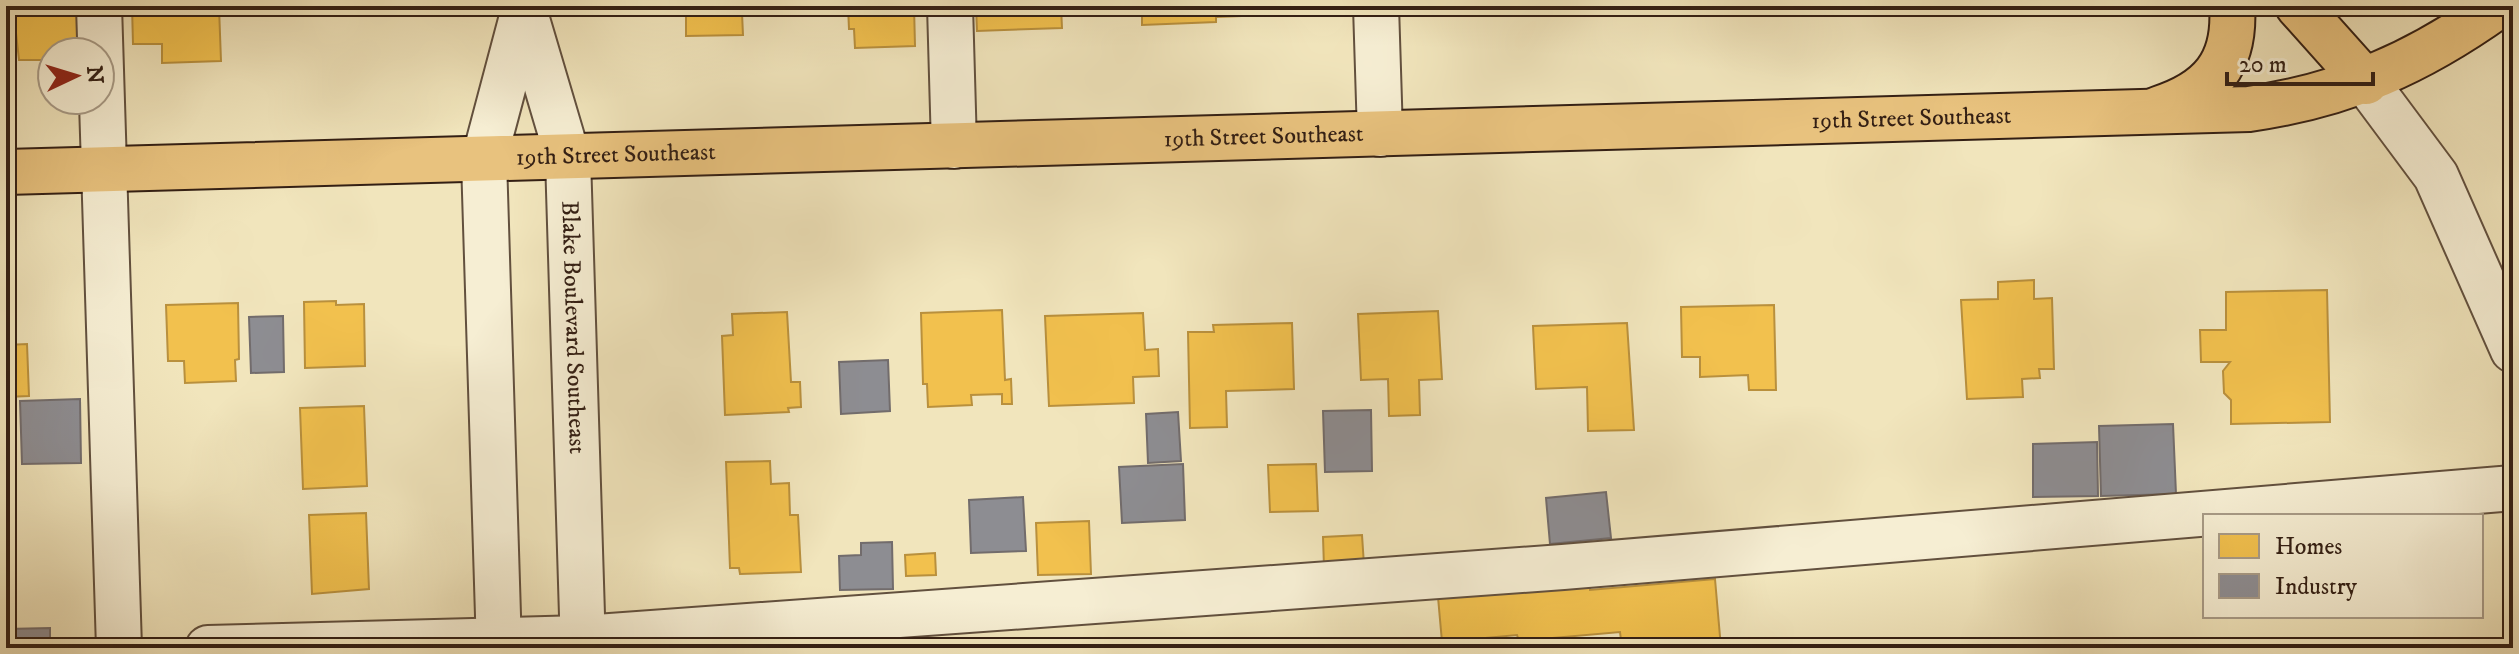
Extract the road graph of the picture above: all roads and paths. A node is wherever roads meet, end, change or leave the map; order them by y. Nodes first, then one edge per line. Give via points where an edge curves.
1 (99, 6) edge
2 (950, 6) edge
3 (1376, 6) edge
4 (2232, 6) edge
5 (2298, 6) edge
6 (2498, 6) edge
7 (523, 9) edge
8 (2366, 82) junction
9 (2147, 112) junction
10 (1380, 134) junction
11 (954, 146) junction
12 (568, 158) junction
13 (484, 160) junction
14 (104, 170) junction
15 (6, 172) edge
16 (2513, 350) edge
17 (2513, 488) edge
18 (583, 643) edge
19 (498, 644) edge
20 (119, 648) edge
21 (208, 648) edge

1 - 14 street
2 - 11 street
3 - 10 street
4 - 9 main road via 2232,46 2224,65 2195,91
5 - 8 main road
6 - 8 main road, 19th Street Southeast via 2451,40
7 - 12 street, Blake Boulevard Southeast
7 - 13 street, Blake Boulevard Southeast
8 - 9 main road, 19th Street Southeast via 2249,109
8 - 16 street via 2436,176
9 - 10 main road, 19th Street Southeast
10 - 11 main road, 19th Street Southeast
11 - 12 main road, 19th Street Southeast
12 - 13 main road, 19th Street Southeast
12 - 18 street, Blake Boulevard Southeast
13 - 14 main road, 19th Street Southeast
13 - 19 street, Blake Boulevard Southeast
14 - 15 main road, 19th Street Southeast
14 - 20 street
17 - 18 street
18 - 19 street
19 - 21 street

